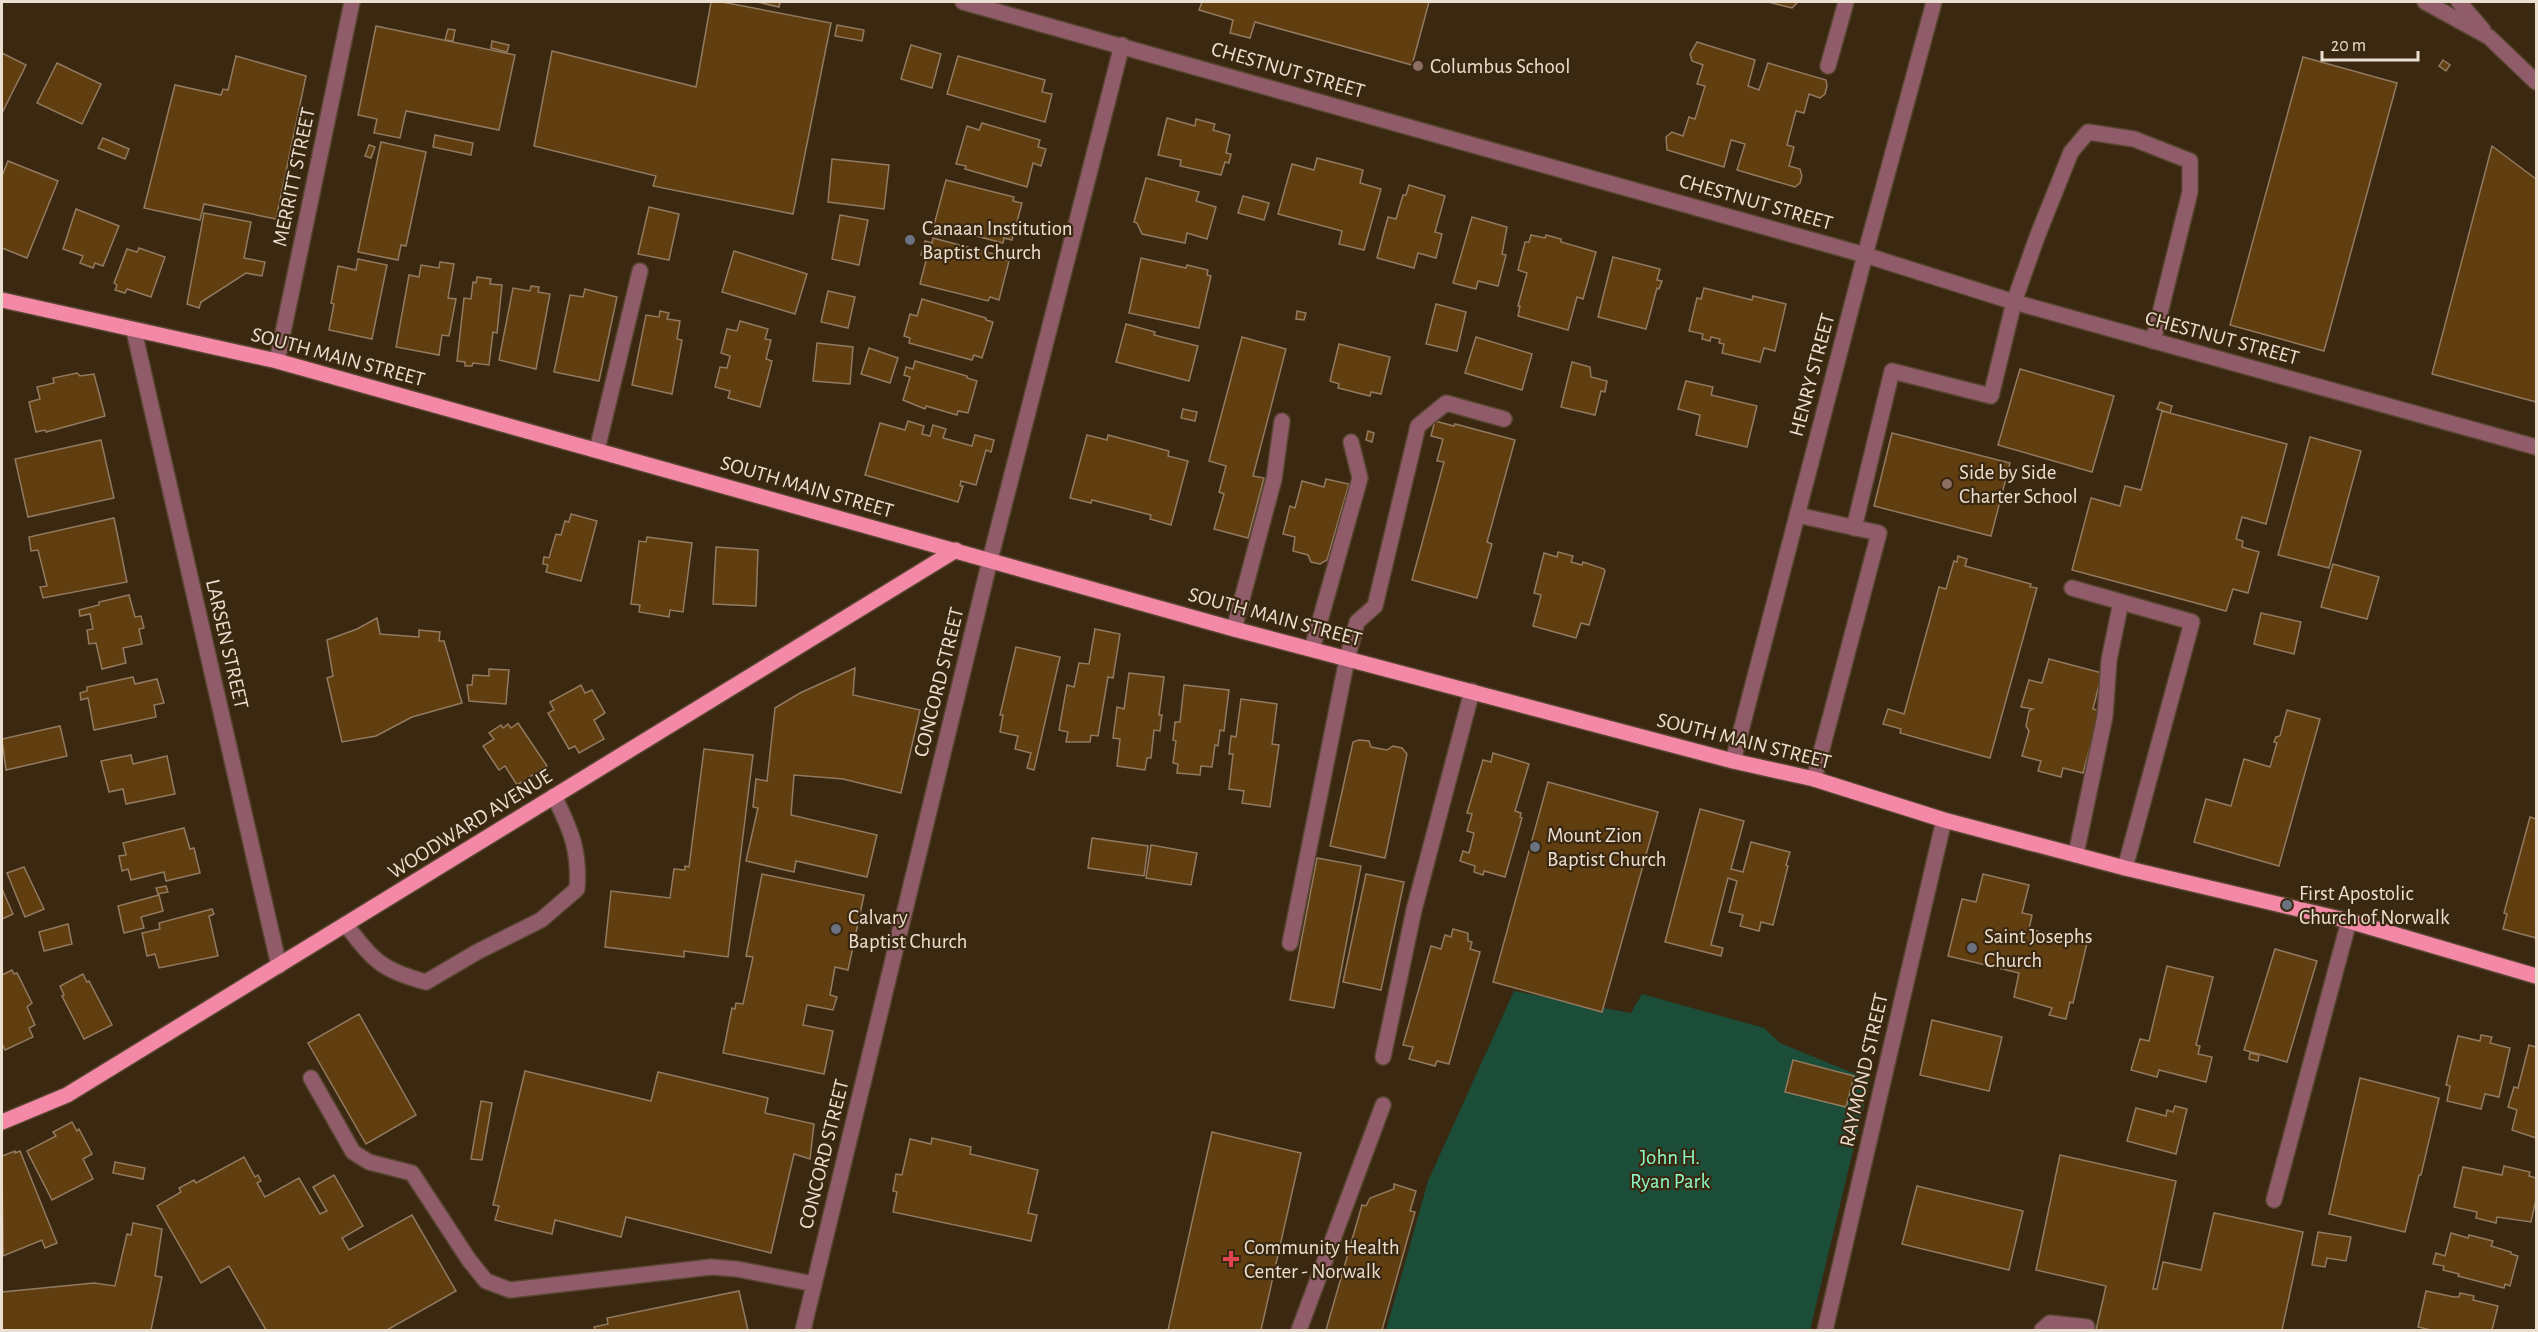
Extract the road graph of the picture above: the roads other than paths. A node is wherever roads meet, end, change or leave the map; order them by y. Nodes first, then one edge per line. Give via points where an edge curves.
1 (352, 2) edge
2 (963, 2) edge
3 (1846, 2) edge
4 (1934, 2) edge
5 (2425, 2) edge
6 (2459, 2) edge
7 (2489, 37) junction
8 (1122, 45) junction
9 (1828, 66) dead end
10 (2536, 82) edge
11 (1864, 255) junction
12 (640, 271) dead end
13 (2, 300) edge
14 (2014, 302) junction
15 (134, 331) junction
16 (2153, 341) junction
17 (277, 361) junction
18 (1504, 419) dead end
19 (1282, 421) dead end
20 (1351, 442) dead end
21 (2536, 447) edge
22 (597, 450) junction
23 (1797, 515) junction
24 (1854, 528) junction
25 (956, 550) junction
26 (990, 560) junction
27 (2072, 588) dead end
28 (2121, 602) junction
29 (1234, 629) junction
30 (1312, 650) junction
31 (1347, 659) junction
32 (1472, 691) junction
33 (1733, 761) junction
34 (1814, 779) junction
35 (554, 796) junction
36 (1944, 820) junction
37 (2076, 854) junction
38 (2125, 868) junction
39 (2349, 921) junction
40 (346, 925) junction
41 (1290, 943) dead end
42 (279, 966) junction
43 (2536, 976) edge
44 (1383, 1057) dead end
45 (311, 1078) dead end
46 (1383, 1105) dead end
47 (2, 1122) edge
48 (2274, 1200) dead end
49 (814, 1284) junction
50 (803, 1330) edge
51 (1299, 1330) edge
52 (1825, 1330) edge
53 (2042, 1330) edge
54 (2087, 1330) edge

1 - 17 street, MERRITT STREET
2 - 8 street, CHESTNUT STREET
3 - 9 street
4 - 11 street, HENRY STREET
5 - 7 street
6 - 7 street
7 - 10 street
8 - 11 street, CHESTNUT STREET
8 - 26 street, CONCORD STREET
11 - 14 street, CHESTNUT STREET
11 - 23 street, HENRY STREET
12 - 22 street
13 - 15 main road, SOUTH MAIN STREET
14 - 16 street, CHESTNUT STREET
14 - 16 street via 2071,152 2088,132 2134,139 2190,161 2190,192
14 - 24 street via 1990,396 1892,371
15 - 17 main road, SOUTH MAIN STREET
15 - 42 street, LARSEN STREET
16 - 21 street, CHESTNUT STREET
17 - 22 main road, SOUTH MAIN STREET
18 - 31 street via 1446,403 1418,426 1375,606 1357,622
19 - 29 street via 1275,479
20 - 30 street via 1359,478
22 - 25 main road, SOUTH MAIN STREET
23 - 24 street
23 - 33 street, HENRY STREET
24 - 34 street via 1879,533
25 - 26 main road, SOUTH MAIN STREET
25 - 35 main road, WOODWARD AVENUE
26 - 29 main road, SOUTH MAIN STREET
26 - 49 street, CONCORD STREET
27 - 28 street
28 - 37 street via 2109,660 2105,716
28 - 38 street via 2192,622
29 - 30 main road, SOUTH MAIN STREET
30 - 31 main road, SOUTH MAIN STREET
31 - 32 main road, SOUTH MAIN STREET
31 - 41 street
32 - 33 main road, SOUTH MAIN STREET
32 - 44 street via 1414,910
33 - 34 main road, SOUTH MAIN STREET
34 - 36 main road, SOUTH MAIN STREET
35 - 40 main road, WOODWARD AVENUE
35 - 40 street via 567,821 579,862 577,889 541,920 426,982 398,975 372,958
36 - 37 main road, SOUTH MAIN STREET
36 - 52 street, RAYMOND STREET
37 - 38 main road, SOUTH MAIN STREET
38 - 39 main road, SOUTH MAIN STREET
39 - 43 main road, SOUTH MAIN STREET
39 - 48 street
40 - 42 main road, WOODWARD AVENUE
42 - 47 main road, WOODWARD AVENUE via 67,1095
45 - 49 street via 353,1152 369,1162 412,1173 486,1281 510,1290 711,1267
46 - 51 street
49 - 50 street, CONCORD STREET
53 - 54 street via 2050,1323

